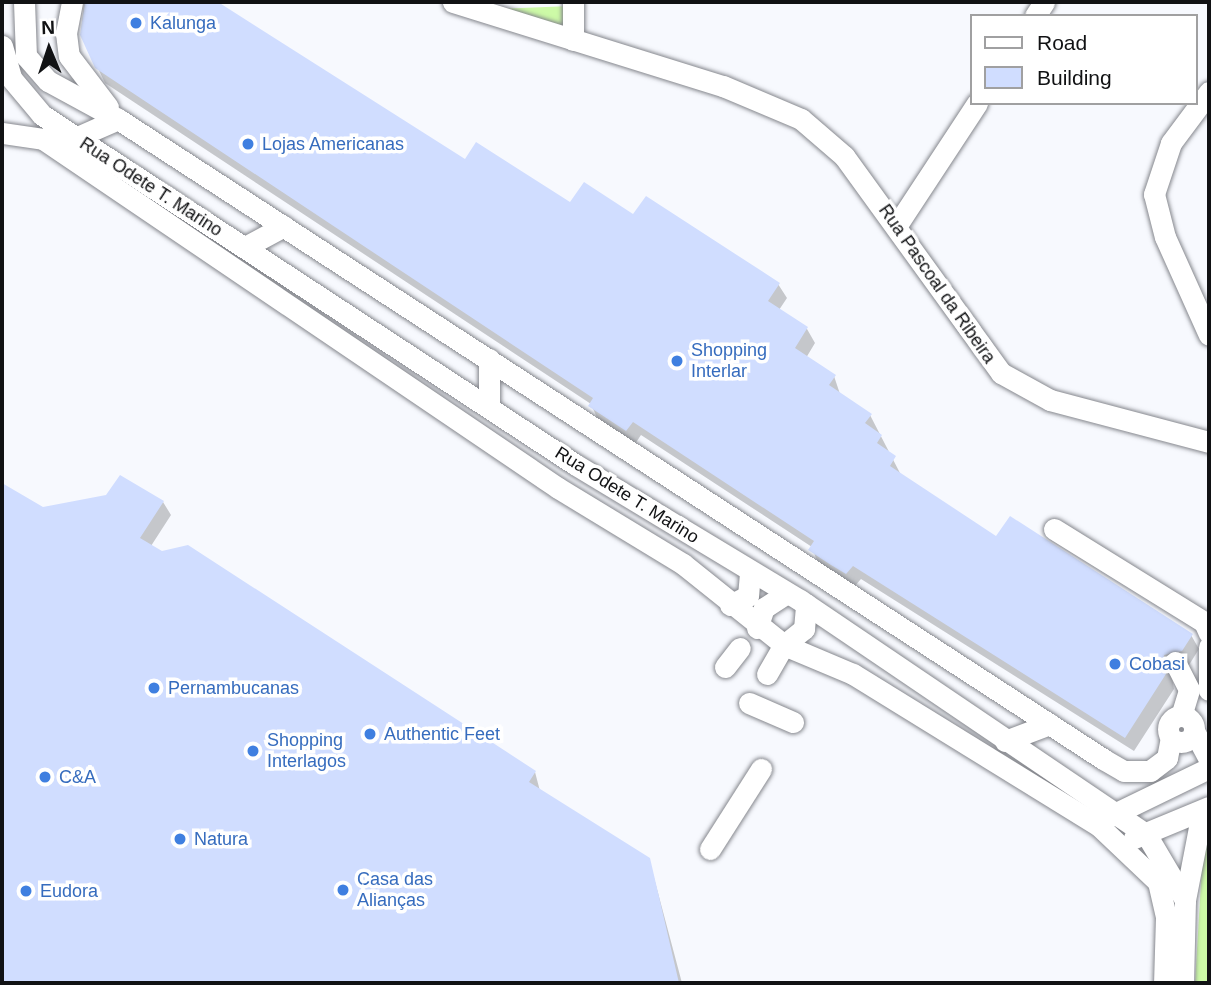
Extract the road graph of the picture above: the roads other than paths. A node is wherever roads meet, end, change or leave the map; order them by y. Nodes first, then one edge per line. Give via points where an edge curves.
1 (24, 2) edge
2 (72, 2) edge
3 (453, 2) edge
4 (573, 2) edge
5 (573, 40) junction
6 (2, 46) edge
7 (24, 48) junction
8 (72, 62) junction
9 (58, 86) junction
10 (1209, 92) edge
11 (976, 105) edge
12 (118, 119) junction
13 (53, 123) junction
14 (2, 133) edge
15 (75, 138) junction
16 (897, 225) junction
17 (284, 226) junction
18 (245, 247) junction
19 (1209, 335) edge
20 (489, 359) junction
21 (489, 405) junction
22 (1209, 442) edge
23 (1054, 529) dead end
24 (750, 571) junction
25 (787, 593) junction
26 (806, 604) junction
27 (730, 605) junction
28 (757, 628) junction
29 (1209, 633) edge
30 (784, 645) junction
31 (740, 648) dead end
32 (1209, 648) edge
33 (1175, 662) dead end
34 (725, 667) dead end
35 (767, 674) dead end
36 (1209, 690) edge
37 (749, 703) dead end
38 (793, 722) dead end
39 (1050, 724) junction
40 (1182, 732) junction
41 (1005, 741) junction
42 (761, 769) dead end
43 (1207, 771) edge
44 (1206, 809) edge
45 (1114, 811) junction
46 (1099, 826) junction
47 (1146, 834) junction
48 (1118, 842) junction
49 (710, 849) dead end
50 (1185, 900) junction
51 (1164, 983) edge
52 (1183, 983) edge

1 - 7 street
2 - 8 street via 65,33
3 - 5 street, Rua Pascoal da Ribeira
4 - 5 street
5 - 16 street, Rua Pascoal da Ribeira via 723,86 801,119 844,156
6 - 13 street, Rua Odete T. Marino via 17,88
7 - 8 street via 51,66
7 - 9 street via 29,65
8 - 12 street
9 - 12 street
9 - 13 street
10 - 19 street via 1171,143 1154,194 1165,237
11 - 16 street
12 - 15 street
12 - 17 street
13 - 15 street, Rua Odete T. Marino
14 - 27 street, Rua Odete T. Marino via 43,139 558,488 683,564
15 - 18 street, Rua Odete T. Marino
16 - 22 street, Rua Pascoal da Ribeira via 984,355 1018,386 1094,414
17 - 18 street
17 - 20 street
18 - 21 street, Rua Odete T. Marino
20 - 21 street
20 - 39 street
21 - 24 street, Rua Odete T. Marino
23 - 29 street via 1204,622
24 - 25 street, Rua Odete T. Marino
24 - 27 street via 748,596
25 - 26 street, Rua Odete T. Marino
25 - 28 street via 764,608
26 - 30 street via 804,629
26 - 41 street, Rua Odete T. Marino
27 - 28 street, Rua Odete T. Marino
28 - 30 street, Rua Odete T. Marino
30 - 35 street
30 - 46 street, Rua Odete T. Marino via 853,674
31 - 34 street
32 - 36 street
33 - 40 street via 1189,690
37 - 38 street
39 - 40 street via 1136,773 1160,766
39 - 41 street
40 - 43 street
41 - 45 street, Rua Odete T. Marino
42 - 49 street
43 - 45 street
44 - 47 street
44 - 50 street
45 - 46 street
45 - 47 street, Rua Odete T. Marino
46 - 48 street, Rua Odete T. Marino
47 - 48 street
47 - 50 street, Rua Odete T. Marino
48 - 51 street, Rua Odete T. Marino via 1150,869 1163,894
50 - 52 street

